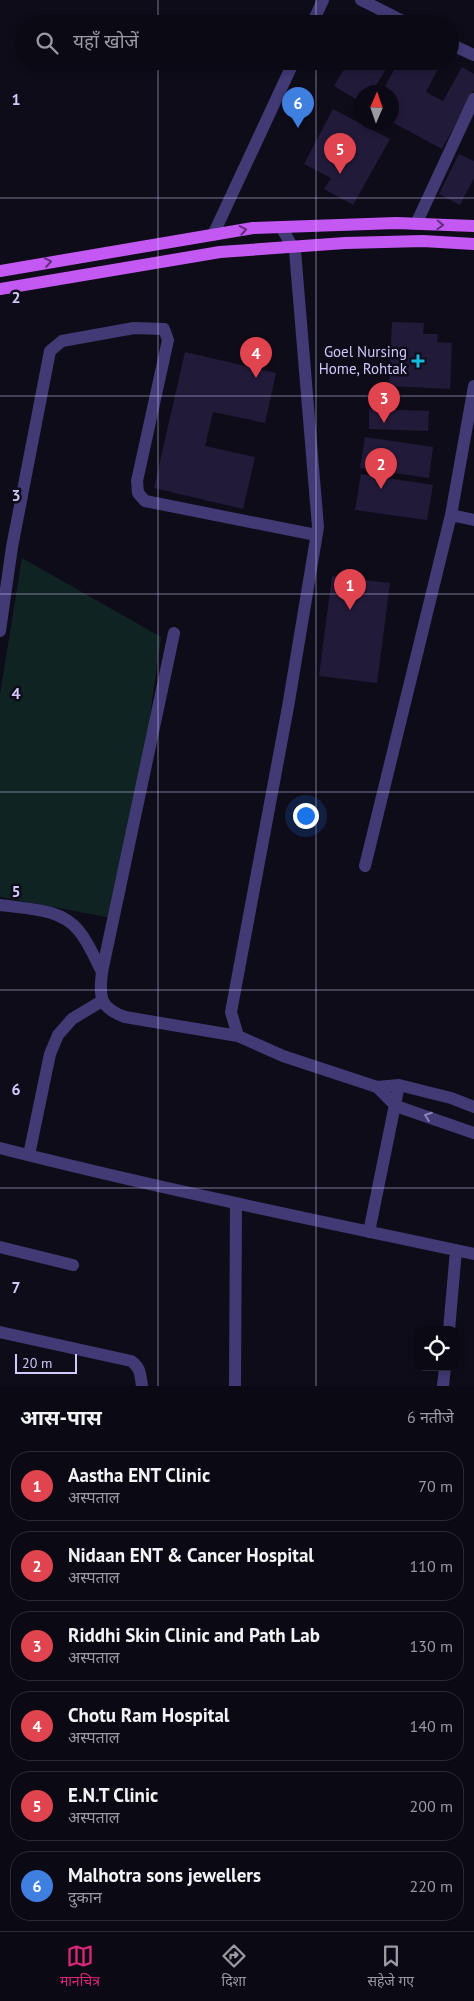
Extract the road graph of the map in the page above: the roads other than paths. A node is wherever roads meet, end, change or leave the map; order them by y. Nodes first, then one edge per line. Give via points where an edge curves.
1 (323, 0) edge
2 (360, 0) edge
3 (316, 15) edge
4 (391, 15) edge
5 (459, 48) edge
6 (474, 55) edge
7 (290, 70) edge
8 (474, 99) edge
9 (416, 224) junction
10 (474, 226) edge
11 (281, 227) junction
12 (213, 235) junction
13 (474, 244) edge
14 (474, 249) edge
15 (295, 251) junction
16 (0, 271) edge
17 (0, 289) edge
18 (0, 294) edge
19 (474, 386) edge
20 (451, 515) junction
21 (474, 520) edge
22 (316, 536) junction
23 (0, 631) edge
24 (174, 633) dead end
25 (366, 866) dead end
26 (0, 905) edge
27 (102, 972) junction
28 (102, 1001) junction
29 (238, 1036) junction
30 (399, 1085) junction
31 (377, 1088) junction
32 (396, 1106) junction
33 (474, 1106) edge
34 (474, 1133) edge
35 (0, 1148) edge
36 (29, 1155) junction
37 (236, 1203) junction
38 (369, 1232) junction
39 (0, 1247) edge
40 (456, 1250) junction
41 (474, 1254) edge
42 (73, 1265) dead end
43 (449, 1326) edge
44 (0, 1332) edge
45 (445, 1371) edge
46 (142, 1386) edge
47 (235, 1386) edge
48 (443, 1386) edge

1 - 3 street
2 - 4 street
5 - 6 street
7 - 12 street
8 - 9 street
9 -> 10 main road
9 - 11 main road
12 -> 11 main road
11 - 15 street
16 -> 12 main road
13 - 17 main road, bridge via 345,243 220,252
14 - 15 main road via 399,244
15 - 18 main road via 257,253 131,271
15 - 22 street via 318,528
19 - 20 street
20 - 21 street
20 - 25 street
22 - 23 street via 145,501 138,493 137,480 168,340 164,329 134,328 62,341 50,350 13,538
22 - 29 street via 286,717 234,990 231,1012
24 - 27 street
26 - 27 street via 49,912 66,918 80,931
27 - 28 street
28 - 29 street via 111,1012 125,1017
28 - 36 street via 72,1019 58,1035 50,1054
29 - 31 street via 282,1056
30 - 31 street
30 - 32 street
30 - 33 street
31 - 32 street
34 -> 32 street
32 - 38 street
35 - 36 street
36 - 37 street
37 - 38 street
37 - 47 street
38 - 40 street
39 - 42 street
40 - 41 street
40 - 43 street
44 - 46 street via 131,1361 138,1366
45 - 48 street

